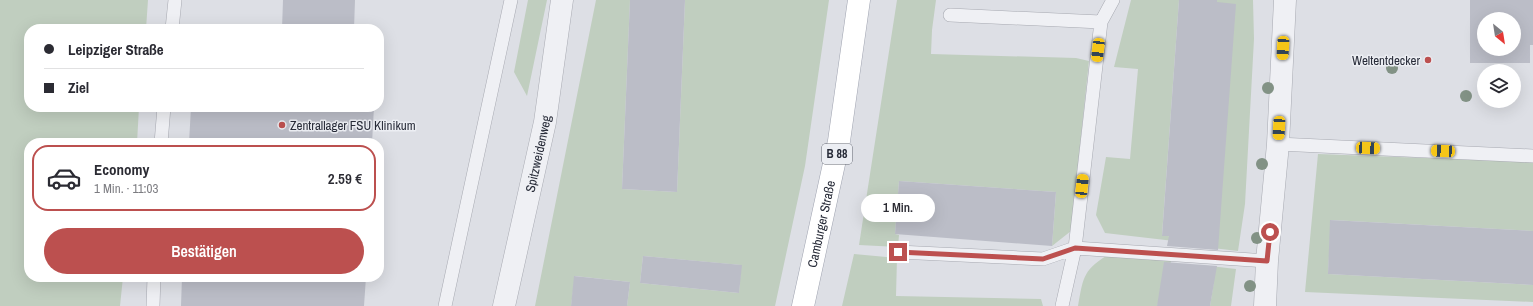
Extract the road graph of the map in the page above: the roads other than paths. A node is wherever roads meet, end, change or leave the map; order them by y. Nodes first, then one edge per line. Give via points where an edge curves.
1 (175, 0) edge
2 (511, 0) edge
3 (562, 0) edge
4 (859, 0) edge
5 (1113, 0) edge
6 (1285, 0) edge
7 (950, 15) dead end
8 (1101, 22) junction
9 (173, 24) edge
10 (164, 112) edge
11 (161, 138) edge
12 (1278, 144) junction
13 (1533, 156) edge
14 (1075, 248) junction
15 (898, 252) dead end
16 (1267, 261) junction
17 (154, 282) edge
18 (153, 306) edge
19 (445, 306) edge
20 (504, 306) edge
21 (803, 306) edge
22 (1062, 306) edge
23 (1265, 306) edge

1 - 9 lane
2 - 19 lane
3 - 20 street, Spitzweidenweg via 546,122
4 - 21 main road, Camburger Straße / B 88 via 839,141
5 - 8 lane
6 - 12 street
7 - 8 lane
8 - 14 lane
10 - 11 lane
12 - 13 lane
12 - 16 street
14 - 15 lane via 1043,259
14 - 16 lane
14 - 22 lane
16 - 23 street
17 - 18 lane

